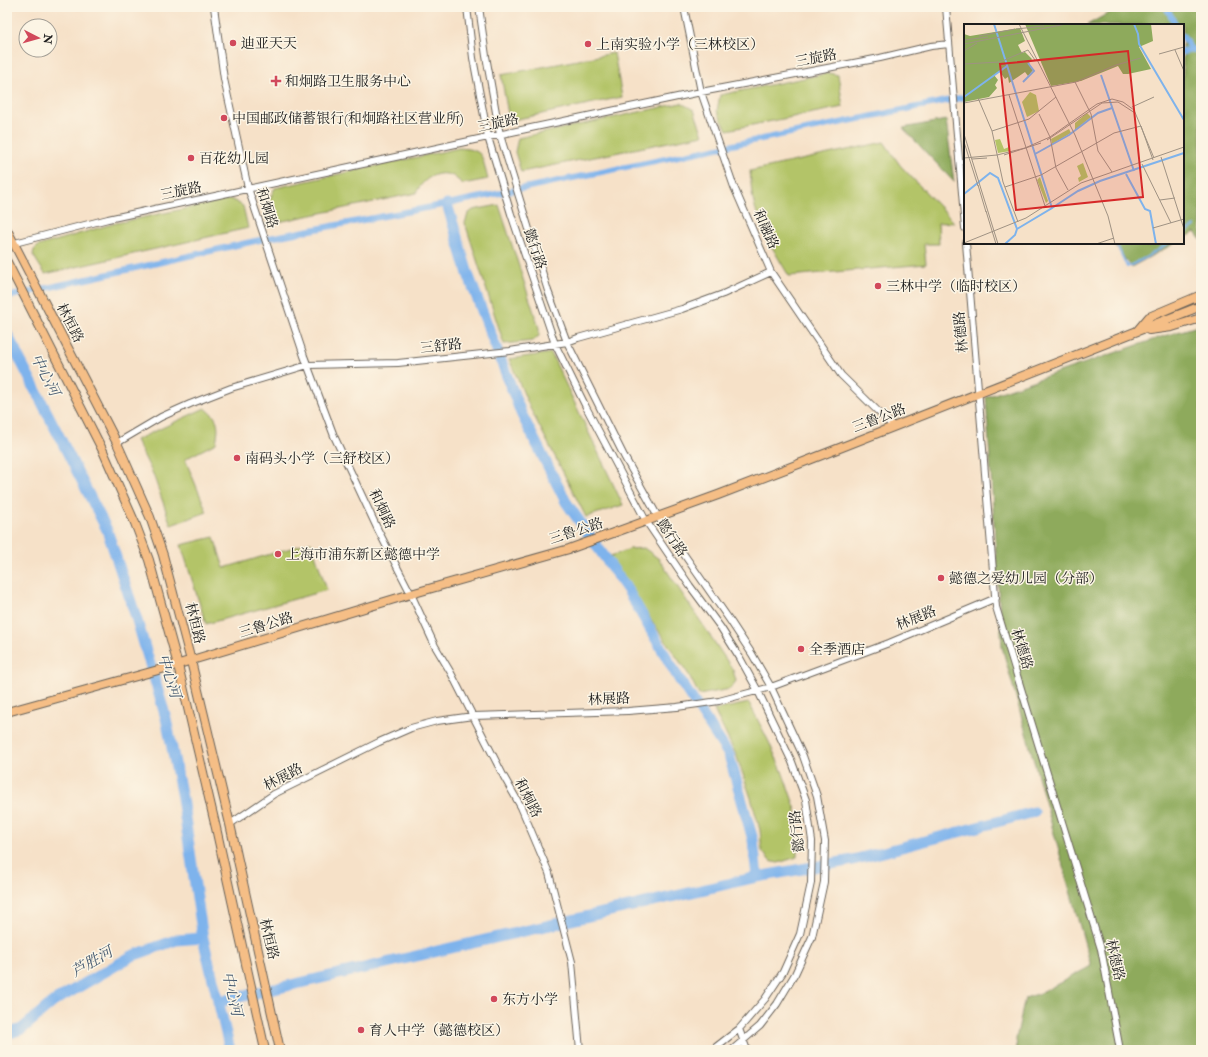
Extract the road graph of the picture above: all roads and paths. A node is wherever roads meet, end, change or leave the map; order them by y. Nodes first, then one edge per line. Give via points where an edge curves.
1 (214, 7) edge
2 (467, 7) edge
3 (479, 7) edge
4 (684, 7) edge
5 (946, 7) edge
6 (949, 44) junction
7 (701, 92) junction
8 (500, 135) junction
9 (488, 137) junction
10 (248, 188) junction
11 (964, 213) edge
12 (7, 230) edge
13 (10, 244) edge
14 (966, 244) edge
15 (7, 262) edge
16 (771, 272) junction
17 (1201, 295) edge
18 (1201, 306) edge
19 (1201, 318) edge
20 (1138, 331) junction
21 (567, 342) junction
22 (555, 344) junction
23 (308, 365) junction
24 (978, 393) junction
25 (893, 426) junction
26 (117, 443) junction
27 (658, 517) junction
28 (646, 521) junction
29 (411, 594) junction
30 (996, 598) junction
31 (191, 661) junction
32 (178, 665) junction
33 (771, 687) junction
34 (758, 691) junction
35 (7, 712) edge
36 (473, 716) junction
37 (230, 824) junction
38 (739, 1029) junction
39 (744, 1040) junction
40 (265, 1050) edge
41 (280, 1050) edge
42 (580, 1050) edge
43 (712, 1050) edge
44 (732, 1050) edge
45 (747, 1050) edge
46 (1120, 1050) edge

1 - 10 street, 和炯路 via 224,79
2 - 9 street, 懿行路 via 473,58
3 - 8 street, 懿行路
4 - 7 street, 和融路
5 - 6 street
6 - 7 street, 三旋路
6 - 11 street
7 - 8 street, 三旋路
7 - 16 street, 和融路 via 734,186
8 - 9 street, 三旋路
8 - 21 street, 懿行路 via 548,291
9 - 10 street, 三旋路
9 - 22 street, 懿行路
10 - 13 street, 三旋路
10 - 23 street, 和炯路
12 - 13 main road, 林恒路
13 - 26 main road, 林恒路 via 48,308
14 - 24 street, 林德路
15 - 32 main road, 林恒路 via 103,451 135,523 158,590
16 - 21 street, 三舒路 via 682,309
16 - 25 street, 和融路 via 841,375
17 - 20 main road, 三鲁公路 via 1149,317
18 - 20 main road, 三鲁公路
19 - 20 main road, 三鲁公路 via 1172,327
20 - 24 main road, 三鲁公路
21 - 22 street, 三舒路
21 - 27 street, 懿行路
22 - 23 street, 三舒路 via 398,363
22 - 28 street, 懿行路
23 - 26 street, 三舒路 via 231,388 190,404 160,417
23 - 29 street, 和炯路 via 334,436
24 - 25 main road, 三鲁公路
24 - 30 street, 林德路
25 - 27 main road, 三鲁公路
26 - 31 main road, 林恒路 via 150,517 163,555
27 - 28 main road, 三鲁公路
27 - 33 street, 懿行路 via 731,622
28 - 29 main road, 三鲁公路 via 564,550
28 - 34 street, 懿行路 via 721,628
29 - 31 main road, 三鲁公路
29 - 36 street, 和炯路 via 435,646
30 - 33 street, 林展路 via 889,643
30 - 46 street, 林德路 via 1101,949
31 - 32 main road, 三鲁公路
31 - 37 main road, 林恒路
32 - 35 main road, 三鲁公路
32 - 40 main road, 林恒路
33 - 34 street, 林展路
33 - 39 street, 懿行路 via 806,762 818,796 825,841 824,882 812,937 795,974 777,1004 760,1026
34 - 36 street, 林展路 via 719,701 677,707
34 - 38 street, 懿行路 via 806,800 812,841 811,883 800,934 783,972 765,999
36 - 37 street, 林展路 via 411,728 379,742 274,794
36 - 42 street, 和炯路 via 521,807 549,873 572,962
37 - 41 main road, 林恒路
38 - 39 street
38 - 43 street, 懿行路
39 - 44 street
39 - 45 street

